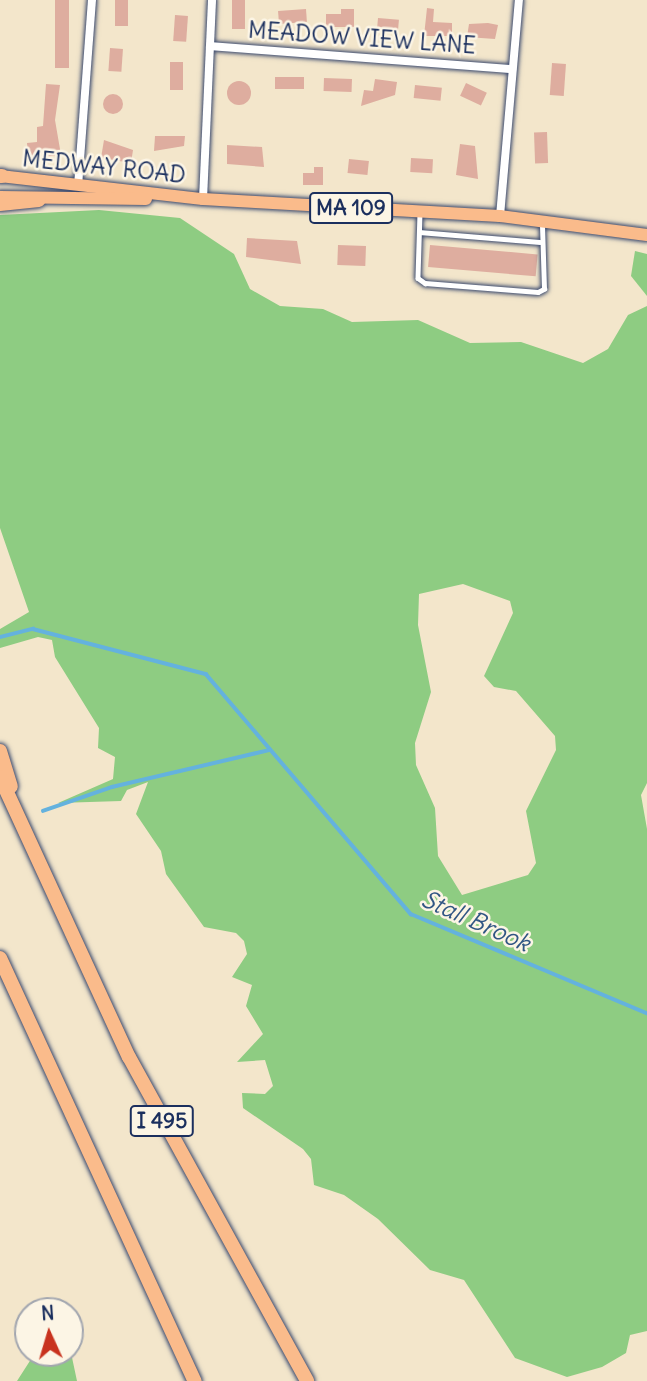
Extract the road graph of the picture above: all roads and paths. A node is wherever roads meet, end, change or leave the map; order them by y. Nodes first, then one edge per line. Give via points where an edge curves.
1 (92, 0) edge
2 (212, 0) edge
3 (519, 0) edge
4 (210, 46) junction
5 (512, 69) junction
6 (1, 176) edge
7 (78, 185) junction
8 (0, 197) edge
9 (203, 199) junction
10 (38, 200) junction
11 (77, 200) junction
12 (0, 204) edge
13 (420, 212) junction
14 (500, 216) junction
15 (549, 222) junction
16 (419, 232) junction
17 (647, 235) edge
18 (540, 242) junction
19 (0, 751) edge
20 (0, 778) edge
21 (33, 854) junction
22 (0, 958) edge
23 (195, 1381) edge
24 (307, 1381) edge

1 - 7 street
2 - 4 street
3 - 5 street
4 - 5 street, MEADOW VIEW LANE
4 - 9 street
5 - 14 street
6 - 7 main road, MEDWAY ROAD / MA 109
7 - 9 main road, MEDWAY ROAD / MA 109
7 - 11 street
8 - 10 main road, MEDWAY ROAD / MA 109
9 - 11 main road, MEDWAY ROAD / MA 109
9 - 13 main road, MEDWAY ROAD / MA 109
10 - 11 main road, MEDWAY ROAD / MA 109
10 - 12 highway
13 - 14 main road, MEDWAY ROAD / MA 109
13 - 16 lane
14 - 15 main road, MEDWAY ROAD / MA 109
15 - 17 main road, MA 109
15 - 18 lane
16 - 18 lane
16 - 18 lane via 418,278 425,283 544,289 546,247
19 - 21 highway
20 - 21 highway, I 495
21 - 24 highway, I 495 via 140,1079
22 - 23 highway

